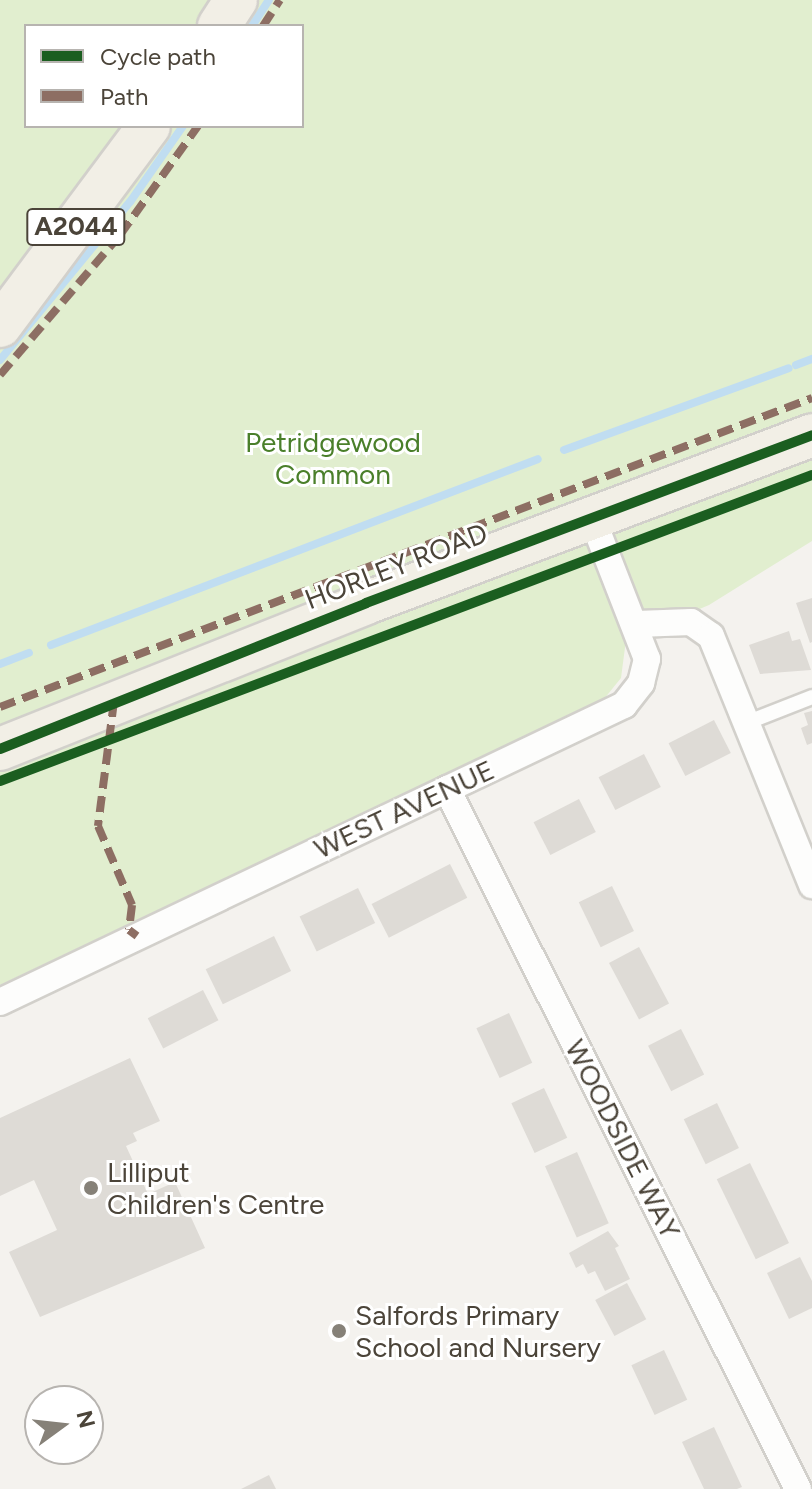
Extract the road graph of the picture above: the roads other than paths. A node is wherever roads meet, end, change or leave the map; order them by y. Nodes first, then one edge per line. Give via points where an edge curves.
1 (236, 0) edge
2 (220, 24) edge
3 (148, 128) edge
4 (0, 326) edge
5 (812, 435) edge
6 (592, 518) junction
7 (637, 624) junction
8 (812, 697) edge
9 (746, 723) junction
10 (0, 749) edge
11 (447, 789) junction
12 (812, 885) edge
13 (0, 1002) edge
14 (798, 1489) edge

1 - 2 main road
3 - 4 main road, A2044
5 - 6 main road, HORLEY ROAD
6 - 7 street, WEST AVENUE
6 - 10 main road, HORLEY ROAD
7 - 9 street via 691,622 711,636
7 - 11 street, WEST AVENUE via 647,659 641,683 624,705
8 - 9 lane
9 - 12 street
11 - 13 street, WEST AVENUE
11 - 14 street, WOODSIDE WAY

